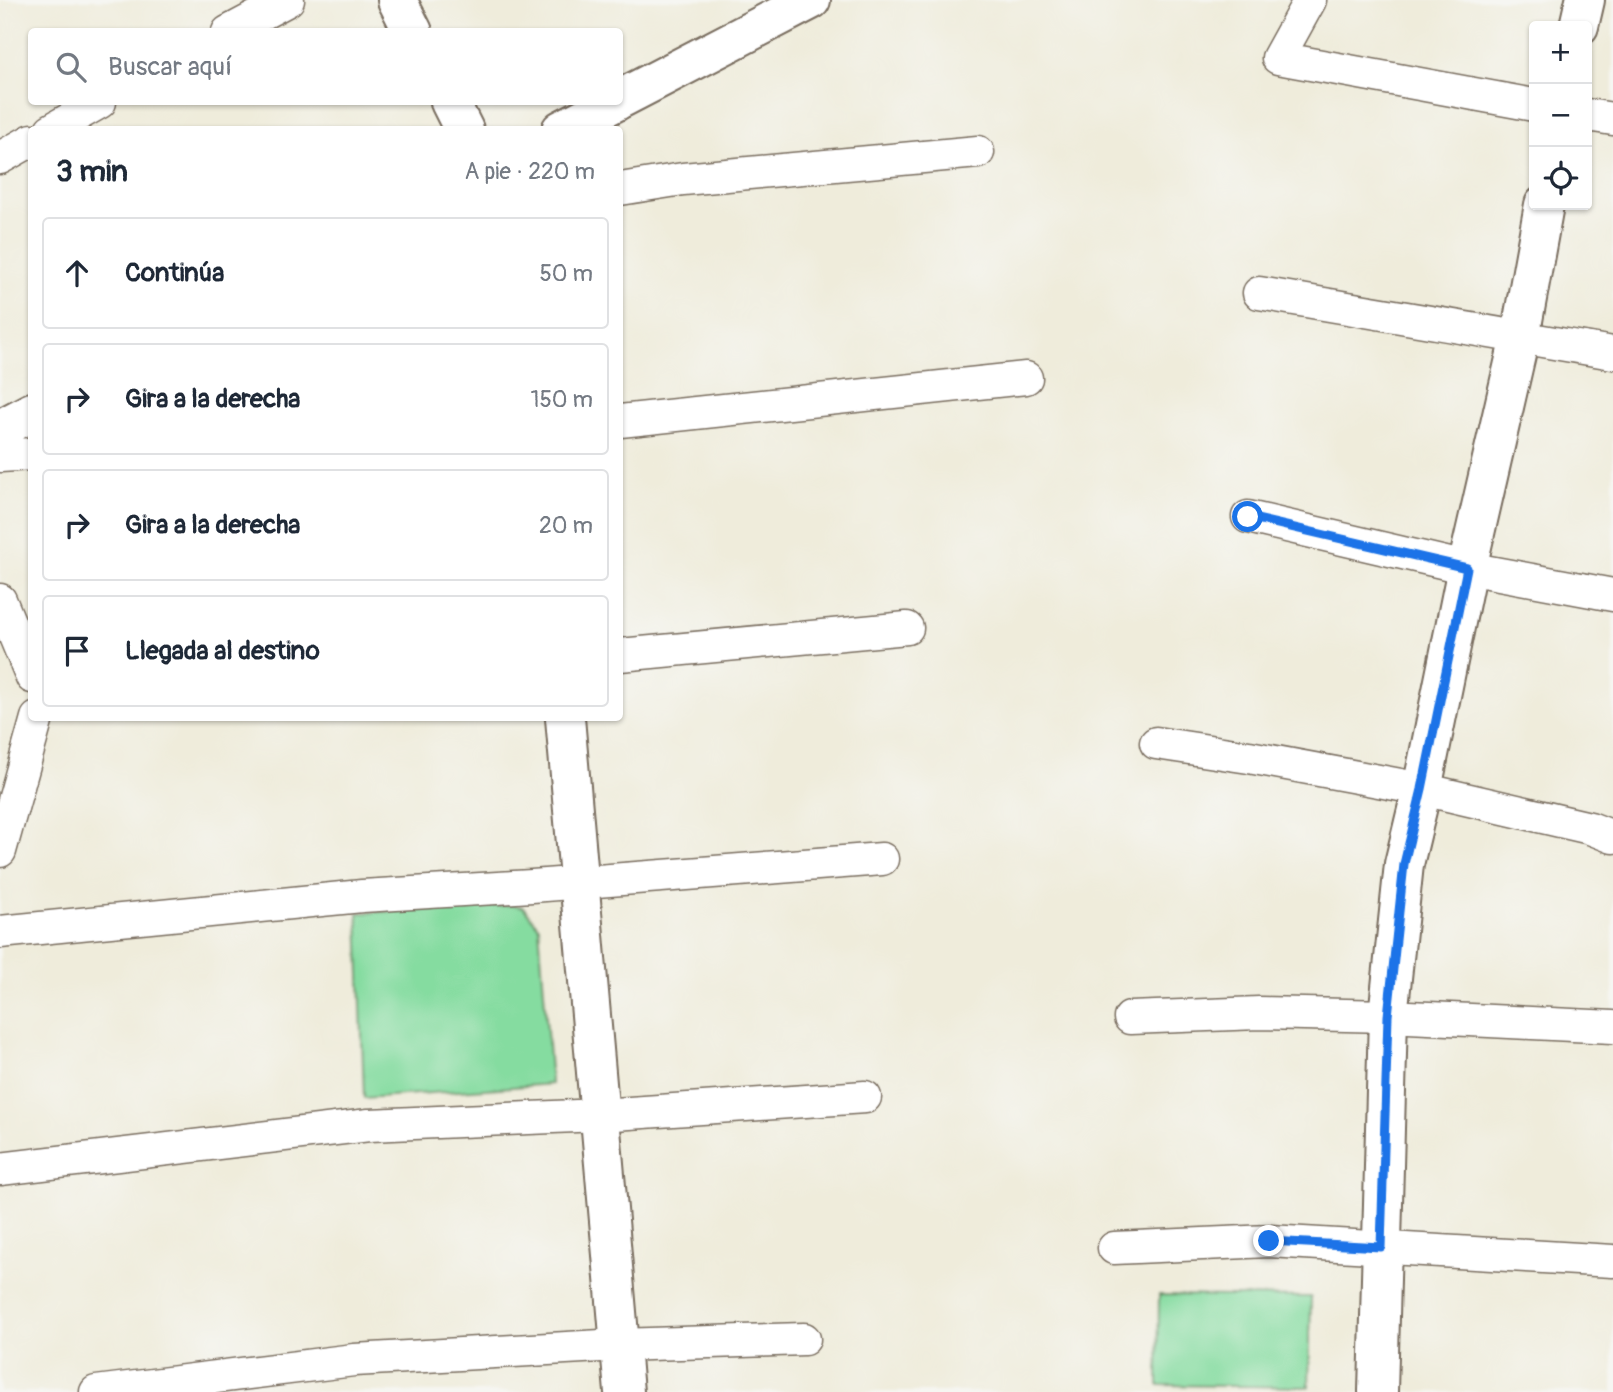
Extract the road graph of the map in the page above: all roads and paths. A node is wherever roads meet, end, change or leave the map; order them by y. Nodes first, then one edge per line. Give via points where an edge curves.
1 (288, 0) edge
2 (397, 0) edge
3 (811, 0) edge
4 (1310, 0) edge
5 (1585, 0) edge
6 (1580, 21) edge
7 (236, 28) edge
8 (411, 28) edge
9 (623, 97) edge
10 (1529, 104) edge
11 (95, 105) edge
12 (452, 105) edge
13 (608, 105) edge
14 (1592, 116) edge
15 (1613, 119) edge
16 (58, 126) edge
17 (462, 126) edge
18 (568, 126) edge
19 (28, 142) edge
20 (978, 152) dead end
21 (0, 158) edge
22 (623, 189) edge
23 (1543, 210) edge
24 (1259, 293) dead end
25 (1520, 337) junction
26 (1613, 353) edge
27 (1026, 378) dead end
28 (28, 414) edge
29 (623, 421) edge
30 (0, 429) edge
31 (28, 454) edge
32 (0, 456) edge
33 (1248, 517) dead end
34 (1467, 568) junction
35 (1613, 595) edge
36 (0, 600) edge
37 (906, 628) dead end
38 (623, 655) edge
39 (28, 667) edge
40 (36, 721) edge
41 (565, 721) edge
42 (1156, 743) dead end
43 (1422, 789) junction
44 (1613, 838) edge
45 (0, 851) edge
46 (882, 859) dead end
47 (580, 882) junction
48 (0, 932) edge
49 (1388, 1016) junction
50 (1130, 1018) dead end
51 (1613, 1027) edge
52 (865, 1097) dead end
53 (600, 1115) junction
54 (0, 1169) edge
55 (1381, 1247) junction
56 (1114, 1248) dead end
57 (1613, 1261) edge
58 (804, 1339) dead end
59 (619, 1345) junction
60 (96, 1392) edge
61 (624, 1392) edge
62 (1378, 1392) edge

1 - 7 street
2 - 8 street
3 - 9 street
4 - 10 street via 1278,58
5 - 6 street
11 - 16 street
12 - 17 street
13 - 18 street
14 - 15 street
19 - 21 street
20 - 22 street
23 - 25 street
24 - 25 street
25 - 26 street
25 - 34 street
27 - 29 street
28 - 30 street
31 - 32 street
33 - 34 street
34 - 35 street
34 - 43 street
36 - 39 street
37 - 38 street
40 - 45 street
41 - 47 street
42 - 43 street
43 - 44 street via 1590,828
43 - 49 street via 1404,864
46 - 47 street
47 - 48 street via 362,895
47 - 53 street
49 - 50 street via 1259,1013
49 - 51 street
49 - 55 street
52 - 53 street
53 - 54 street via 369,1125
53 - 59 street
55 - 56 street via 1269,1241
55 - 57 street
55 - 62 street
58 - 59 street
59 - 60 street via 354,1360
59 - 61 street

